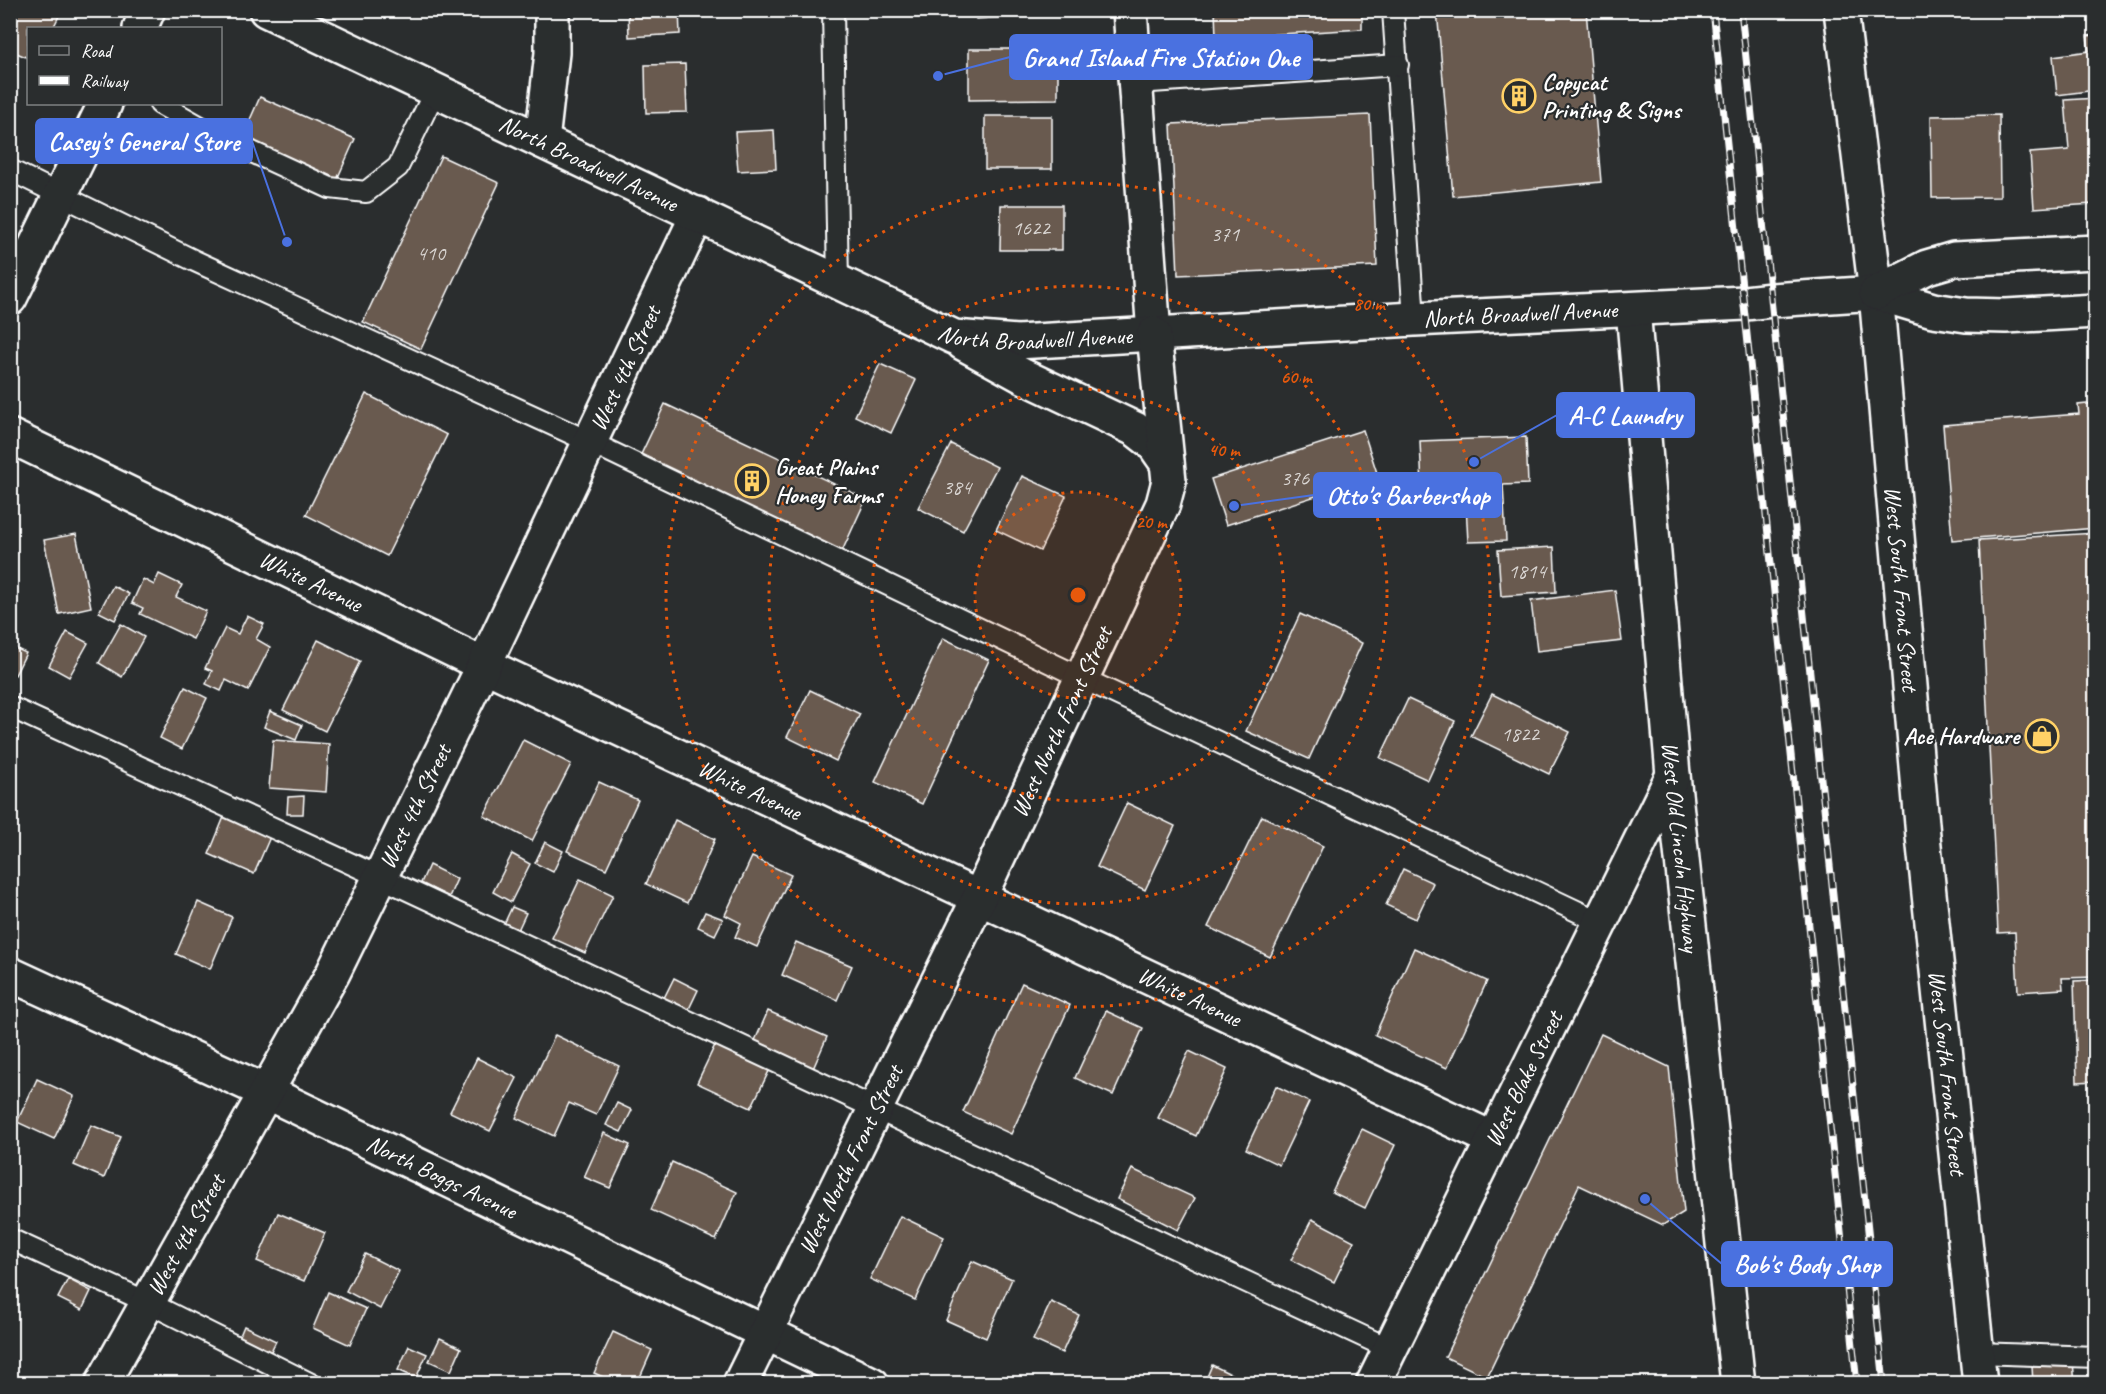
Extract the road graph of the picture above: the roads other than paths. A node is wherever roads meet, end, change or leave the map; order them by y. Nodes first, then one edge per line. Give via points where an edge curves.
1 (148, 10) edge
2 (266, 10) edge
3 (552, 10) edge
4 (833, 10) edge
5 (1130, 10) edge
6 (1393, 10) edge
7 (1841, 10) edge
8 (140, 27) edge
9 (1398, 65) junction
10 (1137, 83) junction
11 (435, 91) junction
12 (105, 105) edge
13 (162, 105) edge
14 (542, 141) junction
15 (10, 170) edge
16 (61, 194) junction
17 (698, 214) junction
18 (2096, 252) edge
19 (837, 283) junction
20 (1876, 293) junction
21 (10, 298) edge
22 (1633, 309) junction
23 (2096, 311) edge
24 (1414, 319) junction
25 (1154, 334) junction
26 (954, 337) junction
27 (10, 436) edge
28 (590, 442) junction
29 (1167, 463) junction
30 (484, 665) junction
31 (1082, 678) junction
32 (10, 707) edge
33 (1673, 775) junction
34 (380, 877) junction
35 (979, 898) junction
36 (1600, 922) junction
37 (10, 974) edge
38 (266, 1092) junction
39 (876, 1108) junction
40 (1493, 1139) junction
41 (10, 1239) edge
42 (147, 1302) junction
43 (765, 1333) junction
44 (1390, 1349) junction
45 (2096, 1357) edge
46 (1979, 1368) edge
47 (102, 1383) edge
48 (311, 1383) edge
49 (740, 1383) edge
50 (872, 1383) edge
51 (1373, 1383) edge
52 (1738, 1383) edge

1 - 8 street
2 - 11 street, North Broadwell Avenue
3 - 14 street via 552,53
4 - 19 lane
5 - 10 street, West North Front Street
6 - 9 lane
7 - 20 street, West South Front Street
9 - 10 lane
9 - 24 lane
10 - 25 street, West North Front Street
11 - 13 lane via 398,167 366,192 330,188 213,134
11 - 14 street, North Broadwell Avenue
12 - 16 street
14 - 17 street, North Broadwell Avenue
15 - 16 lane
16 - 21 street
16 - 28 lane via 195,261
17 - 19 street, North Broadwell Avenue
17 - 28 street, West 4th Street
18 - 20 street, North Broadwell Avenue via 1954,259 1927,267
19 - 26 street, North Broadwell Avenue
20 - 22 street, North Broadwell Avenue
20 - 23 street, North Broadwell Avenue via 1966,315
20 - 46 street, West South Front Street via 1923,836
22 - 24 street, North Broadwell Avenue
22 - 33 street, West Old Lincoln Highway
24 - 25 street, North Broadwell Avenue
25 - 26 street, North Broadwell Avenue via 1017,342
25 - 29 street, West North Front Street
26 - 29 street via 1023,376 1135,429 1154,443
27 - 30 street, White Avenue
28 - 30 street, West 4th Street
28 - 31 lane
29 - 31 street, West North Front Street via 1169,481 1164,504
30 - 34 street, West 4th Street
30 - 35 street, White Avenue
31 - 35 street, West North Front Street
31 - 36 lane
32 - 34 lane
33 - 36 street, West Blake Street
33 - 52 street, West Old Lincoln Highway
34 - 38 street, West 4th Street via 333,973
34 - 39 lane
35 - 39 street, West North Front Street
35 - 40 street, White Avenue
36 - 40 street, West Blake Street
37 - 38 street, North Boggs Avenue
38 - 42 street, West 4th Street
38 - 43 street, North Boggs Avenue
39 - 43 street, West North Front Street
39 - 44 lane
40 - 44 street, West Blake Street
41 - 42 lane
42 - 47 street, West 4th Street
42 - 48 lane
43 - 49 street, West North Front Street
43 - 50 street, North Boggs Avenue
44 - 51 street, West Blake Street
45 - 46 lane

